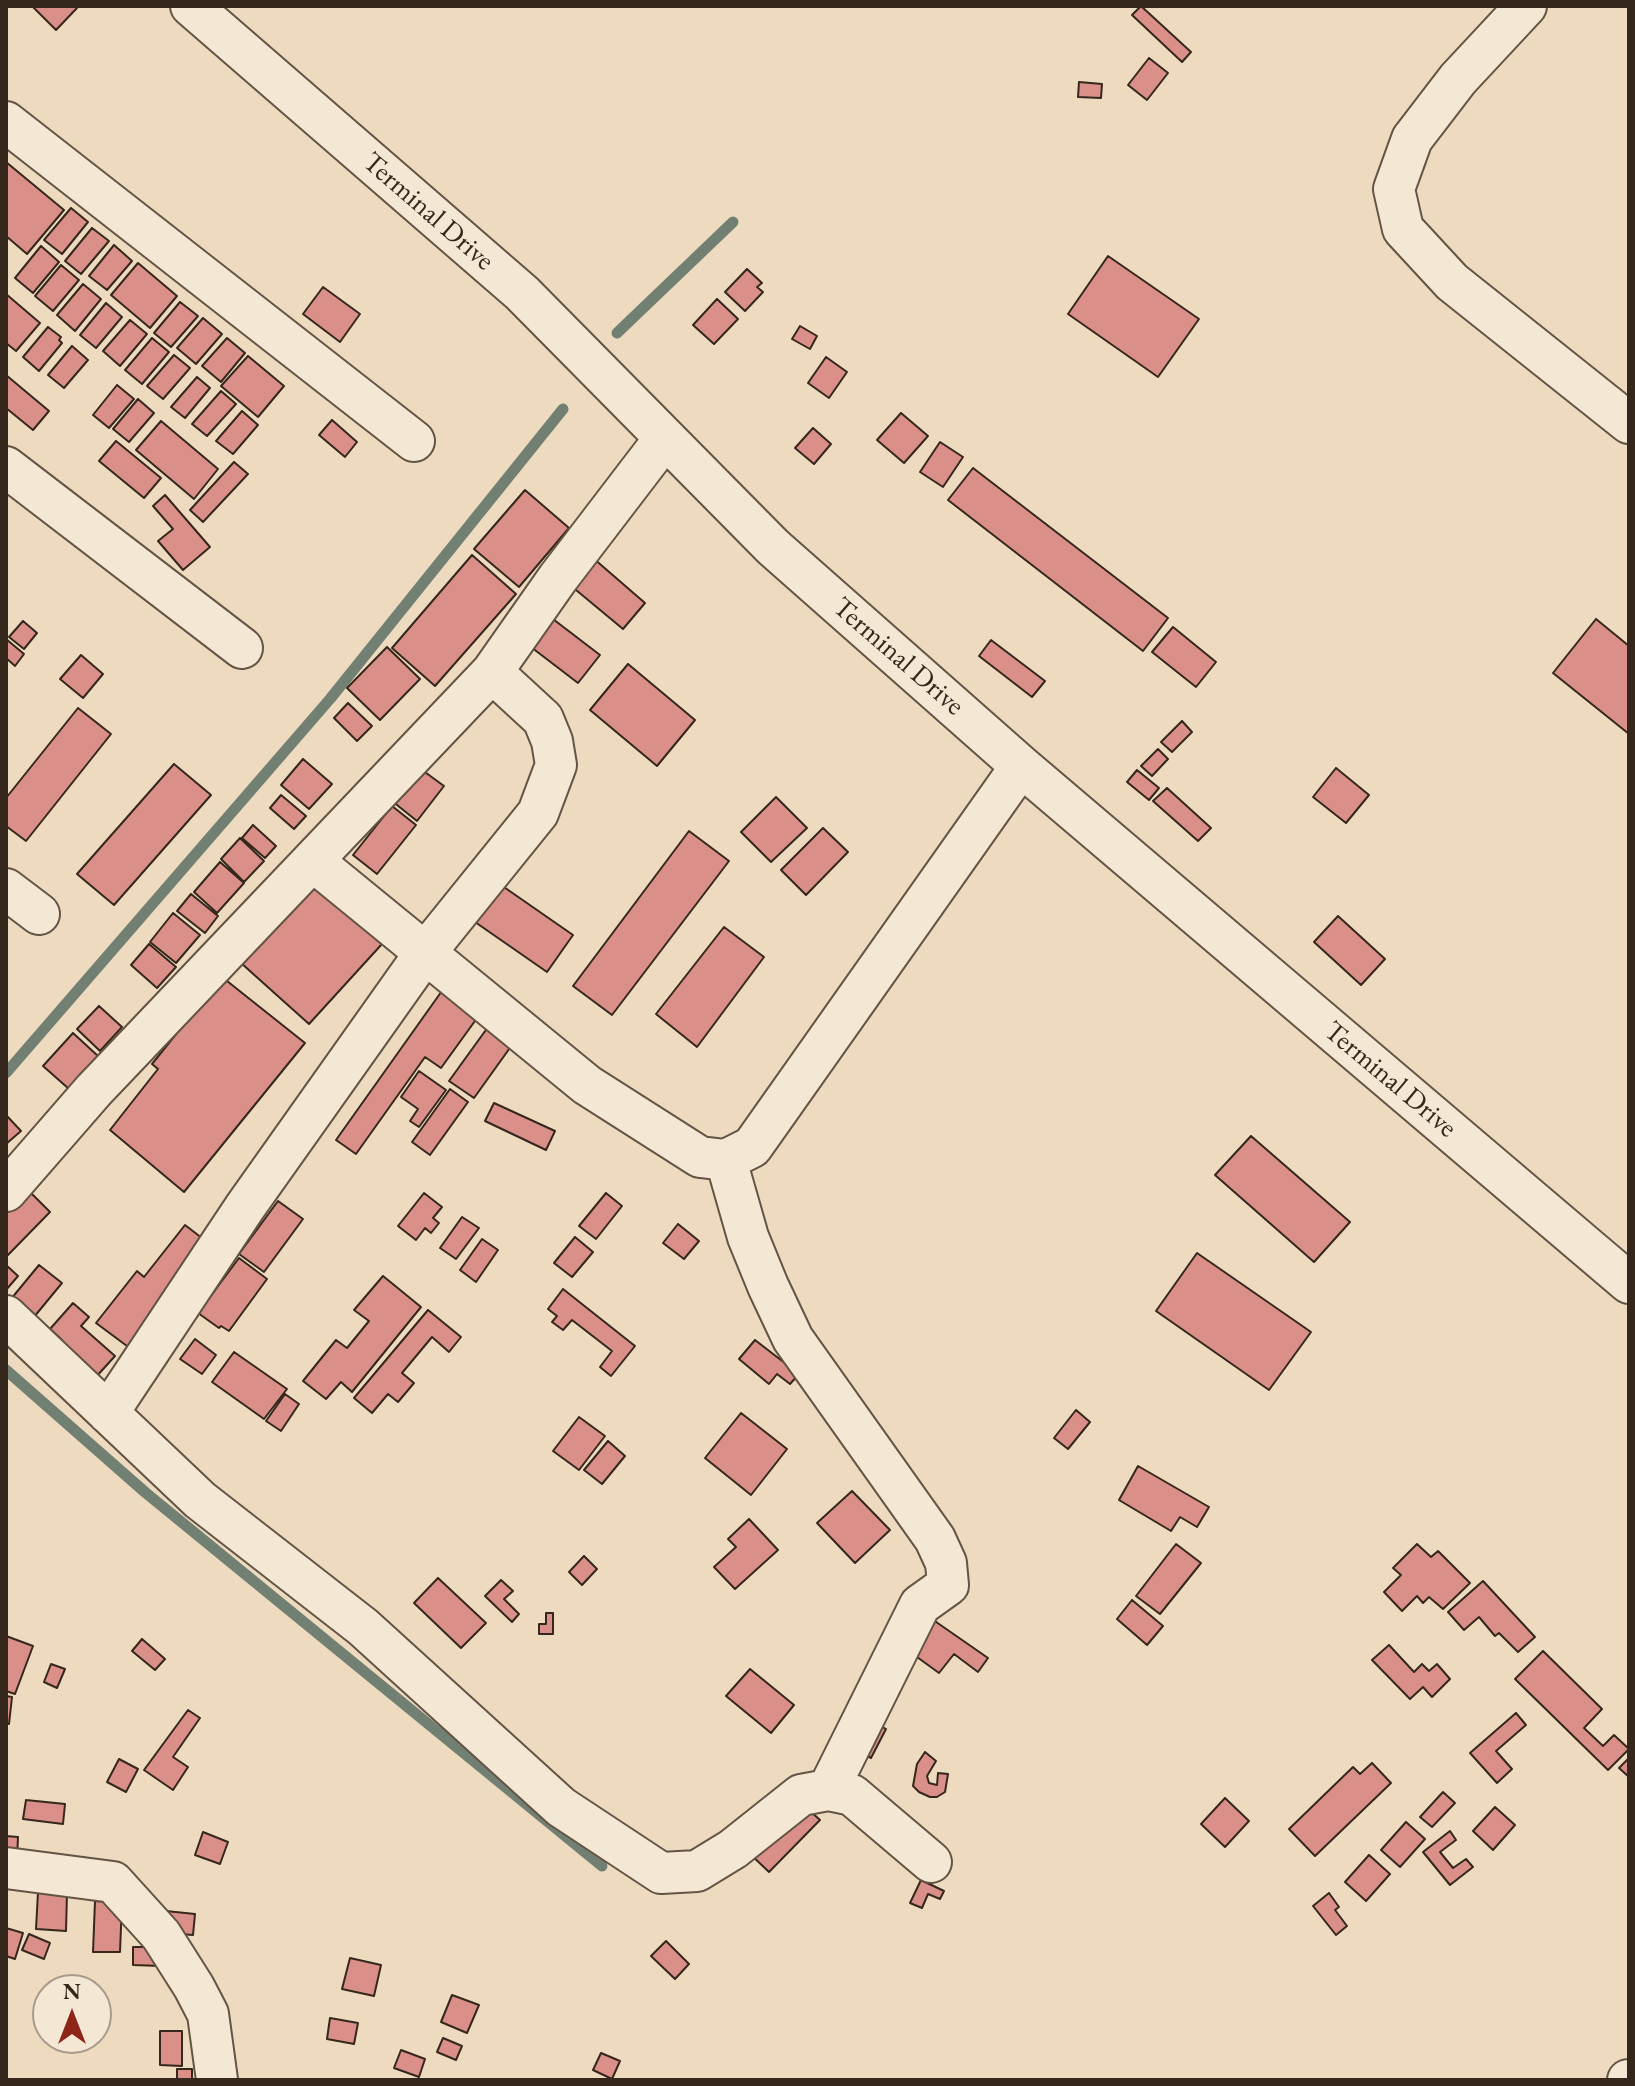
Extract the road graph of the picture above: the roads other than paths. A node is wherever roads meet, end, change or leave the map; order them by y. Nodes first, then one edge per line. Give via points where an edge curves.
1 (191, 6) edge
2 (1526, 6) edge
3 (6, 122) edge
4 (1629, 423) edge
5 (665, 438) junction
6 (414, 441) dead end
7 (6, 467) edge
8 (242, 648) dead end
9 (492, 672) junction
10 (1021, 766) junction
11 (313, 861) junction
12 (6, 889) edge
13 (39, 914) dead end
14 (425, 953) junction
15 (726, 1160) junction
16 (6, 1191) edge
17 (1629, 1283) edge
18 (6, 1316) edge
19 (108, 1413) junction
20 (828, 1790) junction
21 (931, 1862) dead end
22 (6, 1868) edge
23 (217, 2080) edge

1 - 5 street, Terminal Drive via 522,293
2 - 4 street via 1458,79 1412,139 1394,189 1403,229 1452,282
3 - 6 street
5 - 9 street
5 - 10 street, Terminal Drive via 773,547
7 - 8 street
9 - 11 street
9 - 14 street via 543,719 556,765 538,813
10 - 15 street via 752,1147
10 - 17 street, Terminal Drive
11 - 14 street
11 - 16 street via 94,1090
12 - 13 street
14 - 15 street via 587,1085 700,1157
14 - 19 street via 245,1207
15 - 20 street via 748,1237 793,1339 935,1539 946,1563 948,1585 920,1605
18 - 19 street
19 - 20 street via 200,1500 363,1627 561,1807 661,1873 697,1871 801,1795
20 - 21 street via 852,1795
22 - 23 street via 113,1882 161,1935 208,2014

